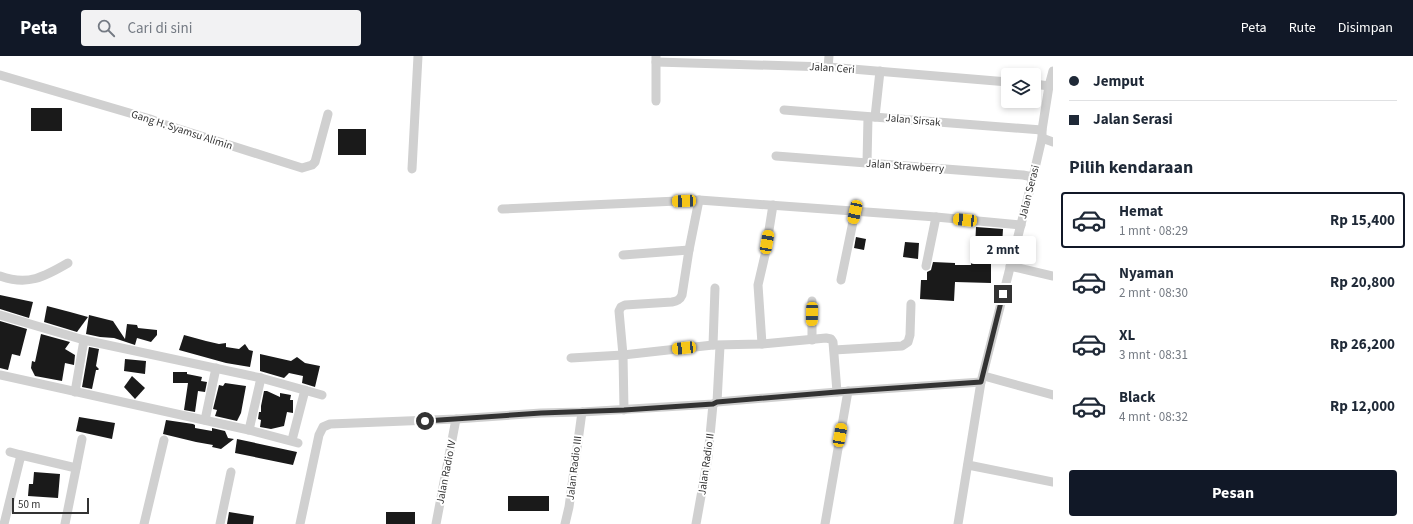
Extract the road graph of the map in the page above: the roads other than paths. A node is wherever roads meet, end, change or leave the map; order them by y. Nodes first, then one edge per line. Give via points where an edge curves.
1 (418, 56) edge
2 (829, 56) edge
3 (656, 59) edge
4 (708, 60) edge
5 (828, 67) junction
6 (1053, 70) edge
7 (880, 72) junction
8 (0, 75) edge
9 (1001, 81) edge
10 (1041, 88) edge
11 (1050, 92) edge
12 (656, 101) dead end
13 (784, 110) dead end
14 (328, 114) dead end
15 (871, 117) junction
16 (1042, 134) junction
17 (1053, 142) edge
18 (776, 156) dead end
19 (867, 163) junction
20 (412, 169) dead end
21 (1033, 177) junction
22 (699, 200) junction
23 (773, 205) junction
24 (502, 209) dead end
25 (855, 212) junction
26 (936, 217) junction
27 (1021, 225) junction
28 (689, 250) junction
29 (624, 255) dead end
30 (68, 263) dead end
31 (926, 266) dead end
32 (1010, 266) junction
33 (0, 276) edge
34 (1053, 276) edge
35 (841, 280) dead end
36 (715, 288) dead end
37 (812, 301) dead end
38 (910, 304) dead end
39 (0, 316) edge
40 (84, 340) junction
41 (812, 340) junction
42 (762, 344) junction
43 (717, 346) junction
44 (834, 350) junction
45 (624, 355) junction
46 (571, 358) dead end
47 (216, 368) junction
48 (0, 375) edge
49 (261, 378) junction
50 (982, 379) junction
51 (305, 390) junction
52 (848, 391) junction
53 (75, 392) junction
54 (837, 392) junction
55 (322, 395) dead end
56 (1053, 395) edge
57 (715, 403) junction
58 (624, 410) junction
59 (582, 412) junction
60 (456, 419) junction
61 (205, 420) junction
62 (248, 430) junction
63 (82, 439) dead end
64 (164, 440) dead end
65 (10, 452) dead end
66 (21, 455) junction
67 (968, 465) junction
68 (76, 468) junction
69 (231, 472) dead end
70 (1053, 482) edge
71 (4, 524) edge
72 (65, 524) edge
73 (144, 524) edge
74 (220, 524) edge
75 (300, 524) edge
76 (436, 524) edge
77 (565, 524) edge
78 (696, 524) edge
79 (825, 524) edge
80 (958, 524) edge

1 - 20 street
2 - 5 street
3 - 4 street, Jalan Ceri
3 - 12 street
4 - 5 street, Jalan Ceri
5 - 7 street, Jalan Ceri
6 - 11 street, Jalan Serasi
7 - 9 street, Jalan Ceri
7 - 15 street
8 - 14 street, Gang H. Syamsu Alimin via 150,119 302,168 315,162
10 - 11 street
11 - 16 street, Jalan Serasi
13 - 15 street, Jalan Sirsak
15 - 16 street, Jalan Sirsak
15 - 19 street
16 - 17 street, Jalan Sirsak
16 - 21 street, Jalan Serasi
18 - 19 street, Jalan Strawberry
19 - 21 street, Jalan Strawberry
21 - 27 street, Jalan Serasi
22 - 23 street
22 - 24 street
22 - 28 street
23 - 25 street
23 - 42 street via 758,285
25 - 26 street
25 - 35 street
26 - 27 street
26 - 31 street
27 - 32 street, Jalan Serasi
28 - 29 street
28 - 45 street via 682,295 678,301 621,307 619,311
30 - 33 street via 32,279 13,281
32 - 34 street
32 - 50 street, Jalan Serasi
36 - 43 street, Jalan Radio II
37 - 41 street
38 - 44 street via 910,335 908,342 902,346
39 - 40 street
40 - 47 street
40 - 53 street
41 - 42 street
41 - 44 street via 830,339
42 - 43 street
43 - 45 street
43 - 57 street, Jalan Radio II
44 - 54 street
45 - 46 street
45 - 58 street
47 - 49 street
47 - 61 street
48 - 53 street
49 - 51 street
49 - 62 street
50 - 52 street
50 - 56 street
50 - 67 street, Jalan Serasi
51 - 55 street
51 - 62 street via 295,441
52 - 54 street
52 - 79 street
53 - 61 street
54 - 57 street
57 - 58 street
57 - 78 street, Jalan Radio II
58 - 59 street
59 - 60 street
59 - 77 street, Jalan Radio III
60 - 75 street via 330,424 323,427 319,435
60 - 76 street, Jalan Radio IV
61 - 62 street
63 - 68 street
64 - 73 street
65 - 66 street
66 - 68 street
66 - 71 street
67 - 70 street
67 - 80 street, Jalan Serasi
68 - 72 street
69 - 74 street

